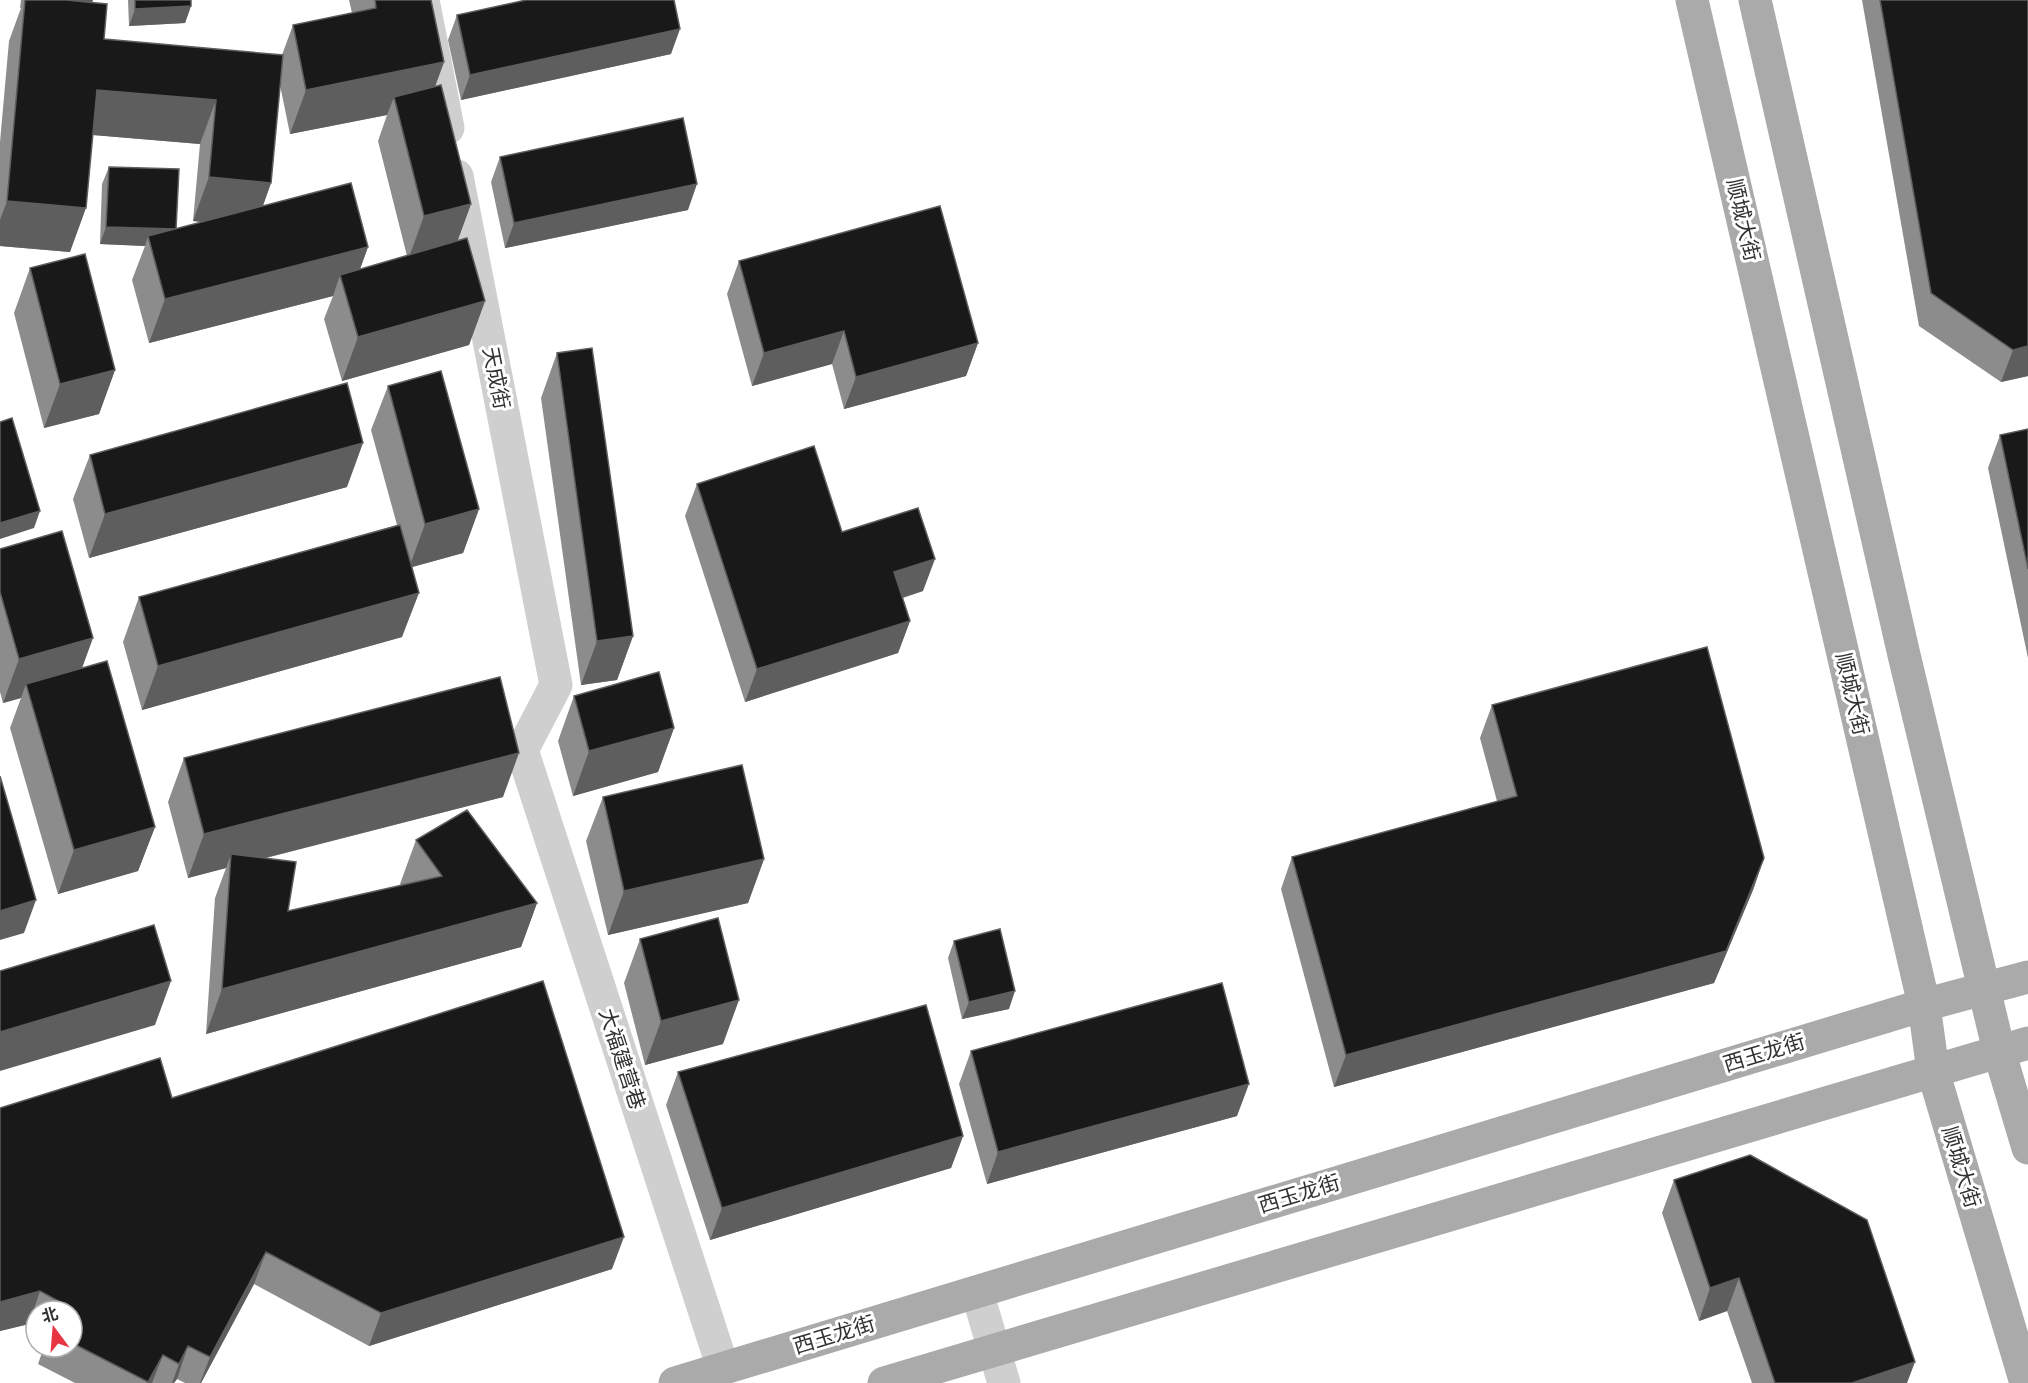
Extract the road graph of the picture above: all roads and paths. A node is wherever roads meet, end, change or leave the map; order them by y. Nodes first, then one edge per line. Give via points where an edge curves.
1 (423, 0) edge
2 (1692, 0) edge
3 (1755, 0) edge
4 (522, 750) joint
5 (2028, 977) edge
6 (1985, 988) junction
7 (1924, 1005) junction
8 (2014, 1047) edge
9 (1933, 1071) junction
10 (2028, 1148) edge
11 (977, 1292) junction
12 (994, 1350) junction
13 (723, 1368) junction
14 (675, 1383) edge
15 (884, 1383) edge
16 (1005, 1383) edge
17 (2026, 1383) edge

1 - 4 street, 天成街 via 556,685
2 - 7 main road, 顺城大街
3 - 6 main road via 1904,655
4 - 13 street, 大福建营巷
5 - 6 main road, 西玉龙街
6 - 7 main road, 西玉龙街
6 - 8 main road
7 - 9 main road, 顺城大街
7 - 11 main road, 西玉龙街
8 - 9 main road
8 - 10 main road
9 - 12 main road
9 - 17 main road, 顺城大街
11 - 12 street
11 - 13 main road, 西玉龙街
12 - 15 main road
12 - 16 street
13 - 14 main road, 西玉龙街

